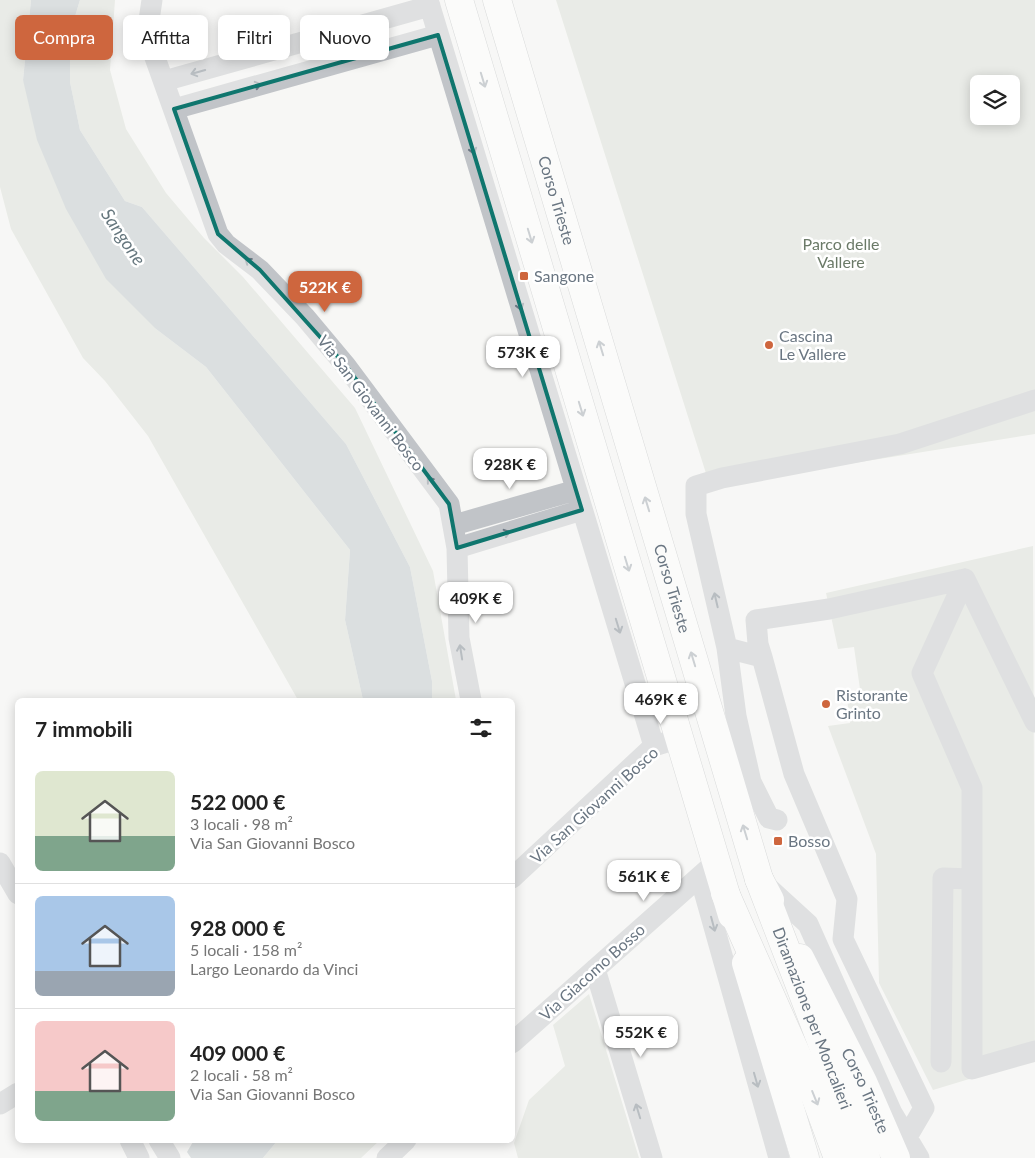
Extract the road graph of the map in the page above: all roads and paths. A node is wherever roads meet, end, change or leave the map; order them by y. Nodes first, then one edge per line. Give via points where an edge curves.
1 (152, 0) edge
2 (459, 0) edge
3 (497, 0) edge
4 (429, 3) edge
5 (438, 35) junction
6 (164, 81) junction
7 (174, 109) junction
8 (1035, 400) edge
9 (579, 500) junction
10 (454, 525) junction
11 (457, 548) junction
12 (965, 579) junction
13 (727, 648) junction
14 (762, 657) junction
15 (471, 698) edge
16 (1035, 722) edge
17 (716, 735) junction
18 (667, 742) junction
19 (777, 820) dead end
20 (0, 863) edge
21 (708, 869) junction
22 (515, 875) edge
23 (759, 879) junction
24 (972, 879) junction
25 (15, 889) edge
26 (725, 893) junction
27 (595, 969) junction
28 (515, 1040) edge
29 (1035, 1051) edge
30 (942, 1062) dead end
31 (15, 1095) edge
32 (0, 1104) edge
33 (161, 1143) edge
34 (403, 1143) edge
35 (901, 1148) edge
36 (170, 1158) edge
37 (387, 1158) edge
38 (652, 1158) edge
39 (779, 1158) edge
40 (805, 1158) edge
41 (838, 1158) edge
42 (866, 1158) edge
43 (919, 1158) edge

1 - 6 street, Via San Giovanni Bosco via 148,28
2 -> 18 main road
17 -> 3 main road, Corso Trieste
4 - 5 street
4 -> 6 street
7 -> 5 street
5 -> 9 street
6 - 7 street, Via San Giovanni Bosco
10 -> 7 street, Via San Giovanni Bosco via 449,504 346,366 260,270 218,234
13 -> 8 street via 696,514 696,486 722,478 900,444
9 - 10 street
11 -> 9 street
9 -> 18 street
10 - 11 street, Via San Giovanni Bosco
15 -> 11 street, Via San Giovanni Bosco via 459,638
12 - 14 street via 829,609 756,620
12 - 16 street
12 - 24 street via 922,673 972,788
13 - 14 street
13 - 17 street
13 - 19 street via 736,716 751,782 769,818
14 - 35 street via 794,774 847,899 843,939 924,1108
23 -> 17 main road, Corso Trieste
18 - 21 main road
18 - 22 street, Via San Giovanni Bosco
20 - 25 street
21 - 26 main road
21 - 27 street, Via Giacomo Bosso
21 -> 39 street
23 - 35 main road, Corso Trieste
23 - 42 main road, Diramazione per Moncalieri
24 - 29 street via 972,1069
24 - 30 street via 943,878
26 - 40 main road
26 -> 41 main road, Diramazione per Moncalieri
27 - 28 street, Via Giacomo Bosso
38 -> 27 street
31 - 32 street
33 - 36 street
34 - 37 street
35 - 43 street

